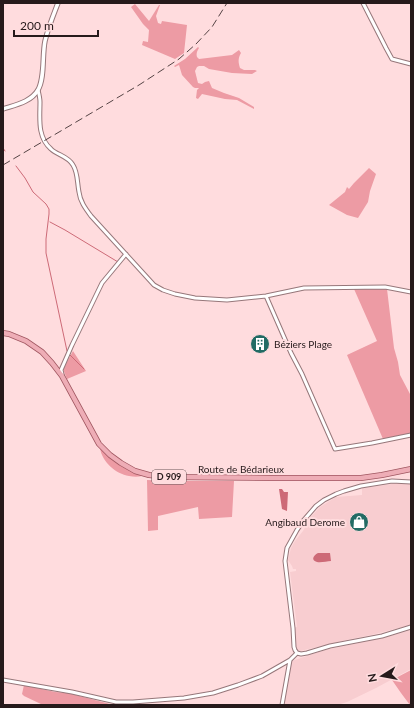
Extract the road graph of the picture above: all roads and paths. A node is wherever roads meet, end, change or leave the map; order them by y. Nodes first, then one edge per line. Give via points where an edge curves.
1 (58, 3) edge
2 (363, 3) edge
3 (411, 64) edge
4 (38, 90) junction
5 (3, 109) edge
6 (126, 254) junction
7 (411, 292) edge
8 (266, 296) junction
9 (3, 333) edge
10 (62, 376) junction
11 (411, 435) edge
12 (411, 468) edge
13 (411, 482) edge
14 (411, 628) edge
15 (297, 653) junction
16 (290, 660) junction
17 (3, 680) edge
18 (282, 705) edge

1 - 4 street via 45,41
2 - 3 street via 392,59
4 - 5 street via 23,102
4 - 6 street via 41,132 45,141 52,150 73,164 82,205
6 - 8 street via 154,286 175,294 227,300
6 - 10 street via 102,283 61,370
7 - 8 street via 385,287 304,288
8 - 11 street via 335,449
9 - 10 main road, Route de Bédarieux / D 909 via 26,341 42,352
10 - 12 main road, Route de Bédarieux / D 909 via 100,444 121,464 149,475 353,478
13 - 15 street via 352,488 336,494 316,506 297,530 287,548 285,561 294,647
14 - 15 street via 307,653
15 - 16 street
16 - 17 street via 262,676 213,693 133,702 116,702
16 - 18 street

